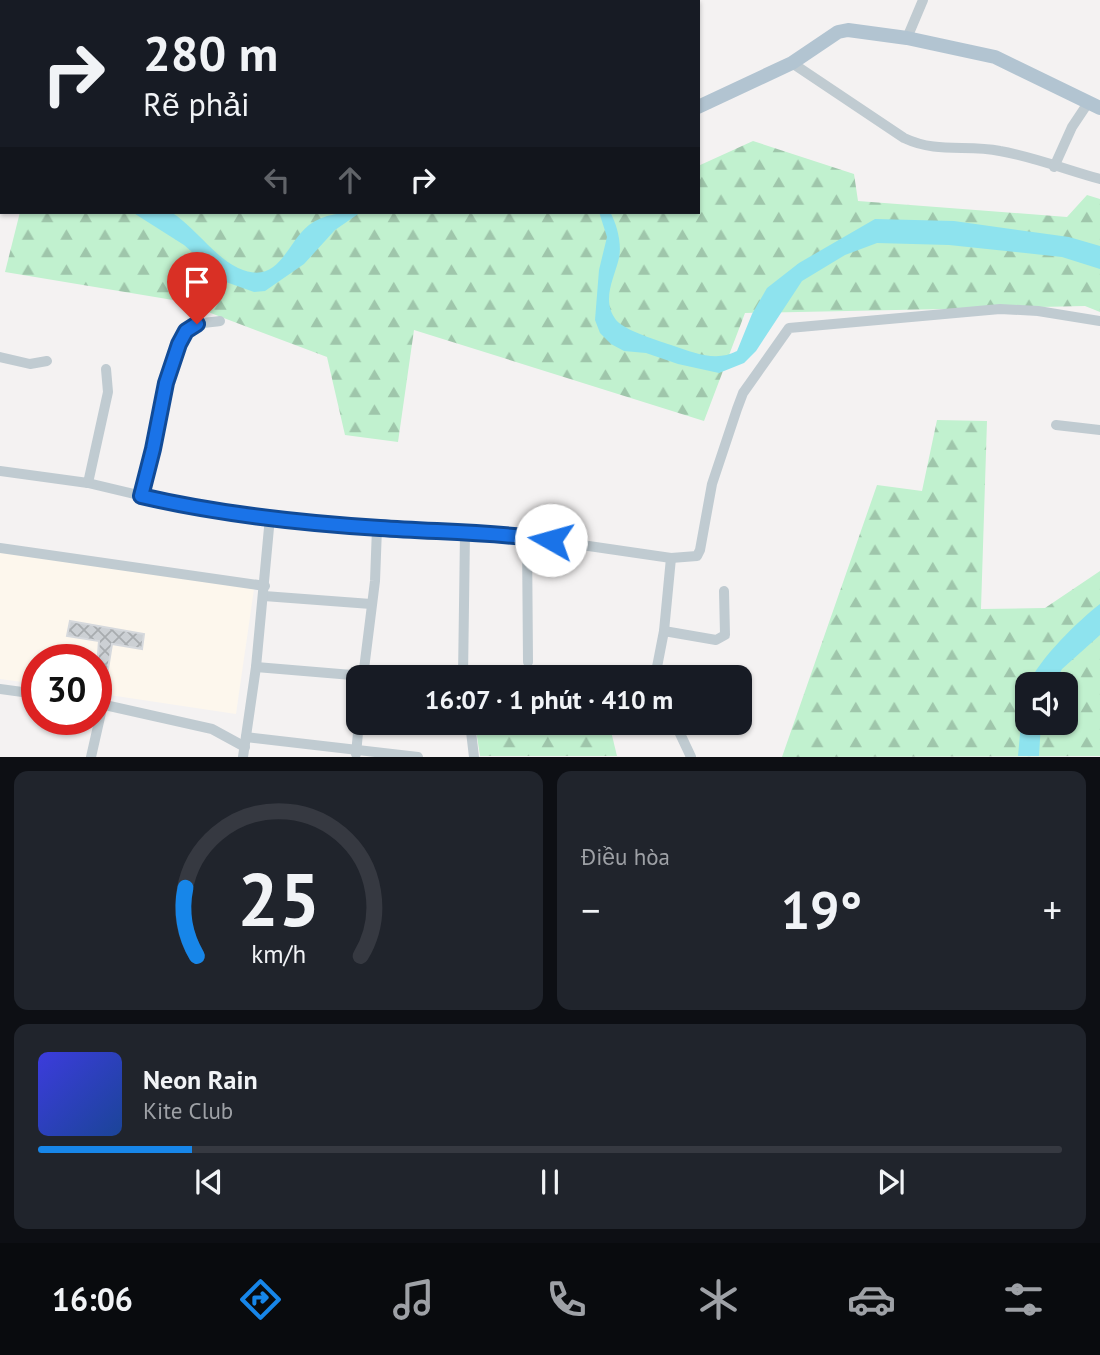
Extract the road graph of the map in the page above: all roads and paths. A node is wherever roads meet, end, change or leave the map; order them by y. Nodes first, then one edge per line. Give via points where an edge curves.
1 (923, 0) edge
2 (907, 38) junction
3 (792, 63) junction
4 (700, 106) edge
5 (1094, 106) edge
6 (1054, 166) junction
7 (1100, 179) edge
8 (220, 321) dead end
9 (1100, 321) edge
10 (0, 357) edge
11 (47, 361) dead end
12 (106, 369) dead end
13 (1056, 425) dead end
14 (1100, 430) edge
15 (0, 471) edge
16 (88, 483) junction
17 (141, 496) junction
18 (270, 517) junction
19 (377, 528) junction
20 (465, 533) junction
21 (527, 537) junction
22 (0, 548) edge
23 (671, 558) junction
24 (264, 591) junction
25 (724, 591) dead end
26 (372, 604) junction
27 (664, 631) junction
28 (528, 662) dead end
29 (364, 665) edge
30 (463, 665) edge
31 (657, 665) edge
32 (256, 667) junction
33 (346, 675) edge
34 (0, 689) edge
35 (21, 692) edge
36 (112, 707) edge
37 (95, 735) edge
38 (358, 735) edge
39 (471, 735) edge
40 (681, 735) edge
41 (245, 747) edge
42 (356, 753) edge
43 (91, 757) edge
44 (418, 757) edge
45 (474, 757) edge
46 (691, 757) edge

1 - 2 street
2 - 3 main road via 843,30
2 - 5 main road via 1001,59
3 - 4 main road
3 - 6 street via 920,145 997,150
5 - 6 street via 1072,127
6 - 7 street
8 - 17 street via 197,324 179,344
9 - 23 street via 1000,309 789,328 743,393 712,484 700,550 696,556
10 - 11 street via 30,364
12 - 16 street via 108,392
13 - 14 street
15 - 16 street
16 - 17 street
17 - 18 street
18 - 19 street
18 - 24 street
19 - 20 street
19 - 26 street
20 - 21 street
20 - 30 street
21 - 23 street
21 - 28 street
22 - 24 street
23 - 27 street
24 - 26 street
24 - 32 street
25 - 27 street via 725,635 721,639
26 - 29 street
27 - 31 street
32 - 33 street
32 - 41 street
34 - 35 street
36 - 41 street via 212,729
37 - 43 street
38 - 42 street
39 - 45 street
40 - 46 street
41 - 42 street
42 - 44 street

